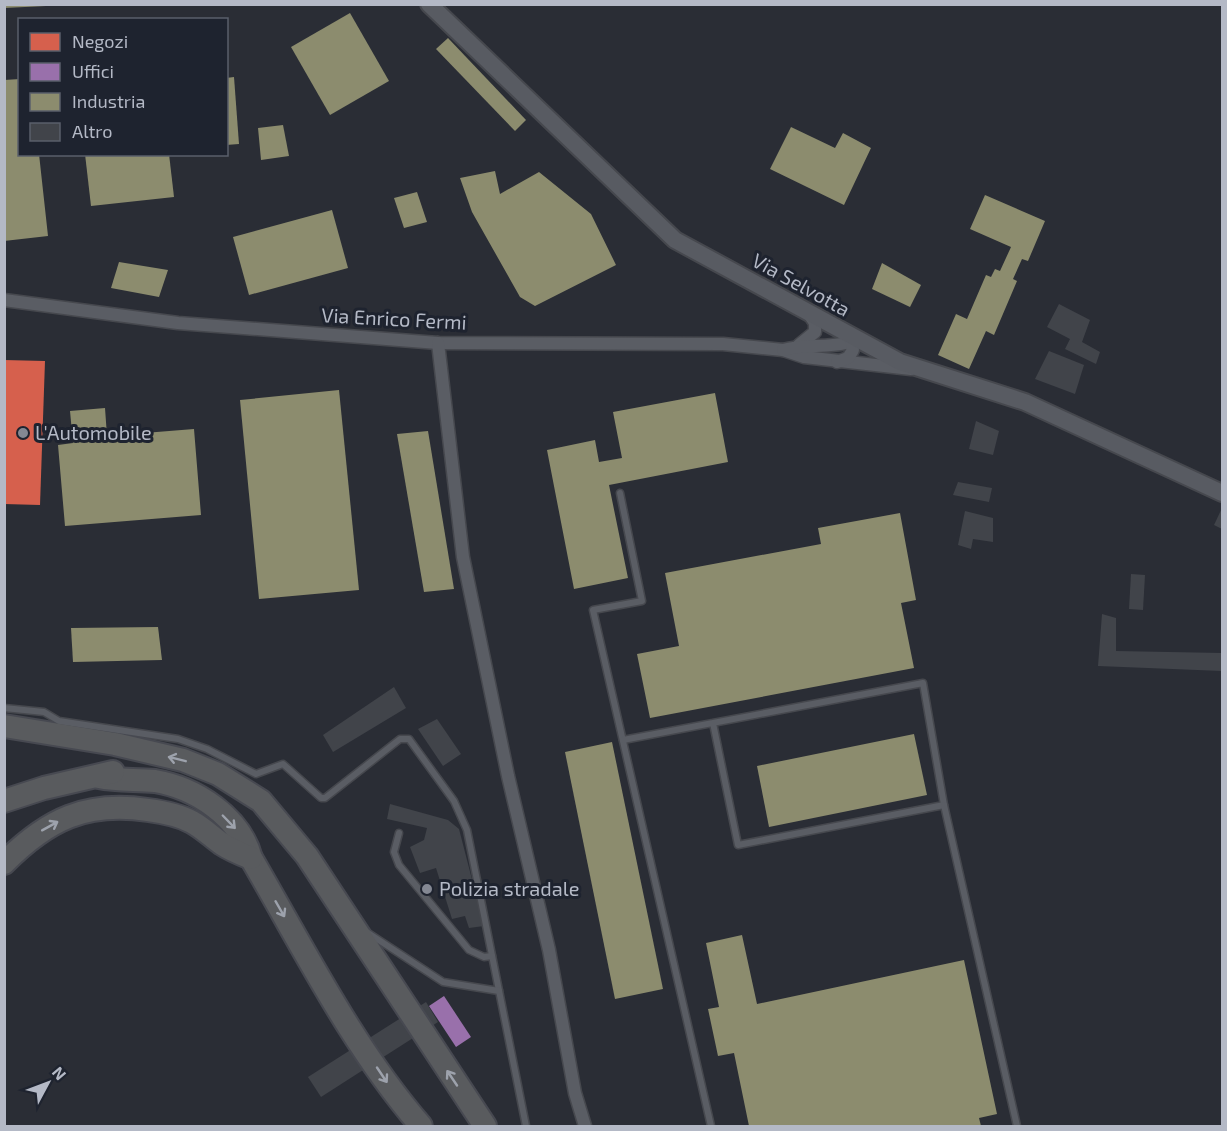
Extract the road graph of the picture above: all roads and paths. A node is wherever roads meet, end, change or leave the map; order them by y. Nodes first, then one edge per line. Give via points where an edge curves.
1 (429, 4) edge
2 (4, 300) edge
3 (810, 314) junction
4 (850, 337) junction
5 (438, 343) junction
6 (799, 345) junction
7 (783, 350) junction
8 (836, 362) junction
9 (922, 370) junction
10 (620, 493) dead end
11 (1222, 493) edge
12 (4, 708) edge
13 (713, 723) junction
14 (4, 726) edge
15 (623, 740) junction
16 (99, 777) junction
17 (4, 801) edge
18 (944, 805) junction
19 (277, 823) junction
20 (399, 833) dead end
21 (251, 858) junction
22 (4, 862) edge
23 (351, 923) junction
24 (492, 956) junction
25 (499, 991) junction
26 (421, 1126) edge
27 (485, 1126) edge
28 (526, 1126) edge
29 (585, 1126) edge
30 (711, 1126) edge
31 (1017, 1126) edge

1 - 3 street, Via Selvotta via 675,240
2 - 5 street, Via Enrico Fermi via 178,323
3 - 4 street, Via Selvotta
3 - 6 street via 815,332
4 - 6 street, Via Enrico Fermi via 846,343 837,345
4 - 8 street via 853,350 848,358
4 - 9 street, Via Selvotta
5 - 7 street, Via Enrico Fermi via 723,344
5 - 29 street via 463,557
6 - 7 street, Via Enrico Fermi
7 - 8 street, Via Enrico Fermi
8 - 9 street, Via Enrico Fermi
9 - 11 street, Via Selvotta via 1025,402
10 - 15 lane via 642,600 593,610
12 - 24 lane via 44,712 59,721 178,739 256,774 283,764 321,798 400,739 409,739 454,801 467,830
13 - 15 lane
13 - 18 lane via 738,845
13 - 18 lane via 923,683
19 -> 14 highway via 250,793 183,760 115,744
15 - 30 lane
16 - 17 highway
16 - 19 highway via 115,771 133,771 191,779
16 -> 21 highway via 166,783 197,796 235,827 246,841
18 - 31 lane
19 - 23 highway via 307,856
20 - 24 lane via 394,852 399,865 469,950
22 -> 21 highway via 48,826 106,806 166,813 193,822 224,845
21 -> 26 highway via 367,1054
23 - 25 lane via 443,982
27 -> 23 highway
24 - 25 lane
25 - 28 lane

